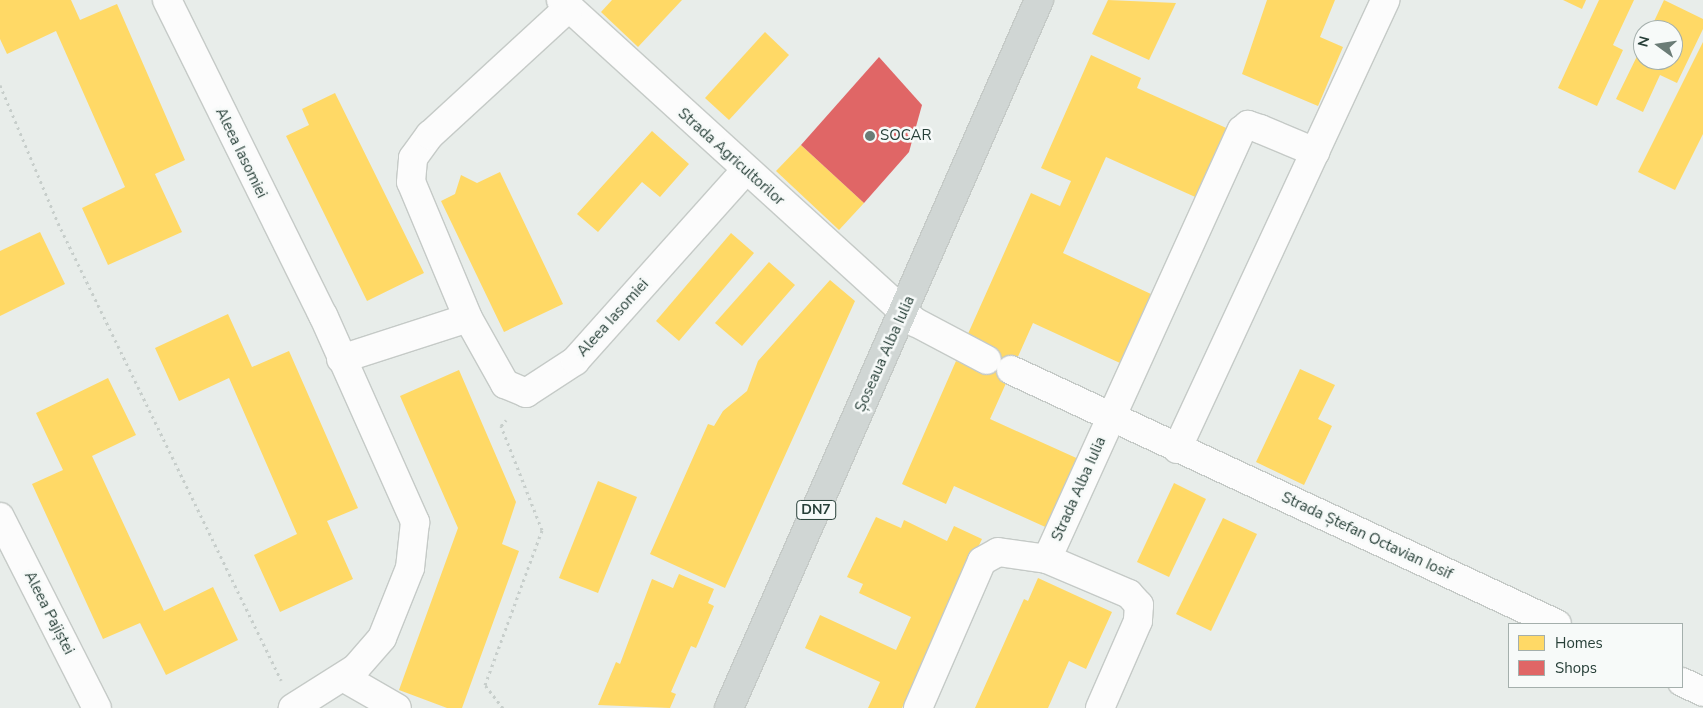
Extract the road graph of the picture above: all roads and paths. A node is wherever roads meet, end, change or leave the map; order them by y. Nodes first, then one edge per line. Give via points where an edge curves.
1 (166, 0) edge
2 (1039, 0) edge
3 (1386, 0) edge
4 (565, 3) edge
5 (0, 85) edge
6 (1315, 152) junction
7 (745, 171) junction
8 (903, 312) junction
9 (468, 318) junction
10 (341, 359) junction
11 (999, 365) joint
12 (526, 393) junction
13 (1110, 418) junction
14 (1177, 449) junction
15 (0, 518) edge
16 (1047, 559) junction
17 (1555, 623) edge
18 (343, 677) junction
19 (1683, 682) edge
20 (1703, 692) edge
21 (97, 708) edge
22 (293, 708) edge
23 (397, 708) edge
24 (504, 708) edge
25 (729, 708) edge
26 (918, 708) edge
27 (1100, 708) edge

1 - 10 street, Aleea Iasomiei
2 - 8 main road, Șoseaua Alba Iulia / DN7
3 - 6 street
4 - 7 street, Strada Agricultorilor
4 - 9 street via 430,135 413,158 411,182
5 - 22 path via 58,223
6 - 13 street, Strada Alba Iulia via 1248,125 1242,130
6 - 14 street
7 - 8 street, Strada Agricultorilor
7 - 12 street, Aleea Iasomiei via 575,361
8 - 11 street, Strada Agricultorilor via 928,331
8 - 25 main road, Șoseaua Alba Iulia / DN7
9 - 10 street
9 - 12 street via 505,384
10 - 18 street, Aleea Iasomiei via 415,522 410,568 398,605 382,638
11 - 13 street, Strada Ștefan Octavian Iosif
12 - 24 path via 501,426 542,530 485,685
13 - 14 street, Strada Ștefan Octavian Iosif
13 - 16 street, Strada Alba Iulia
14 - 17 street, Strada Ștefan Octavian Iosif
15 - 21 street, Aleea Pajiștei
16 - 26 street via 998,552 982,561
16 - 27 street via 1129,594 1139,605 1138,621
18 - 22 street, Aleea Iasomiei
18 - 23 street
19 - 20 street

